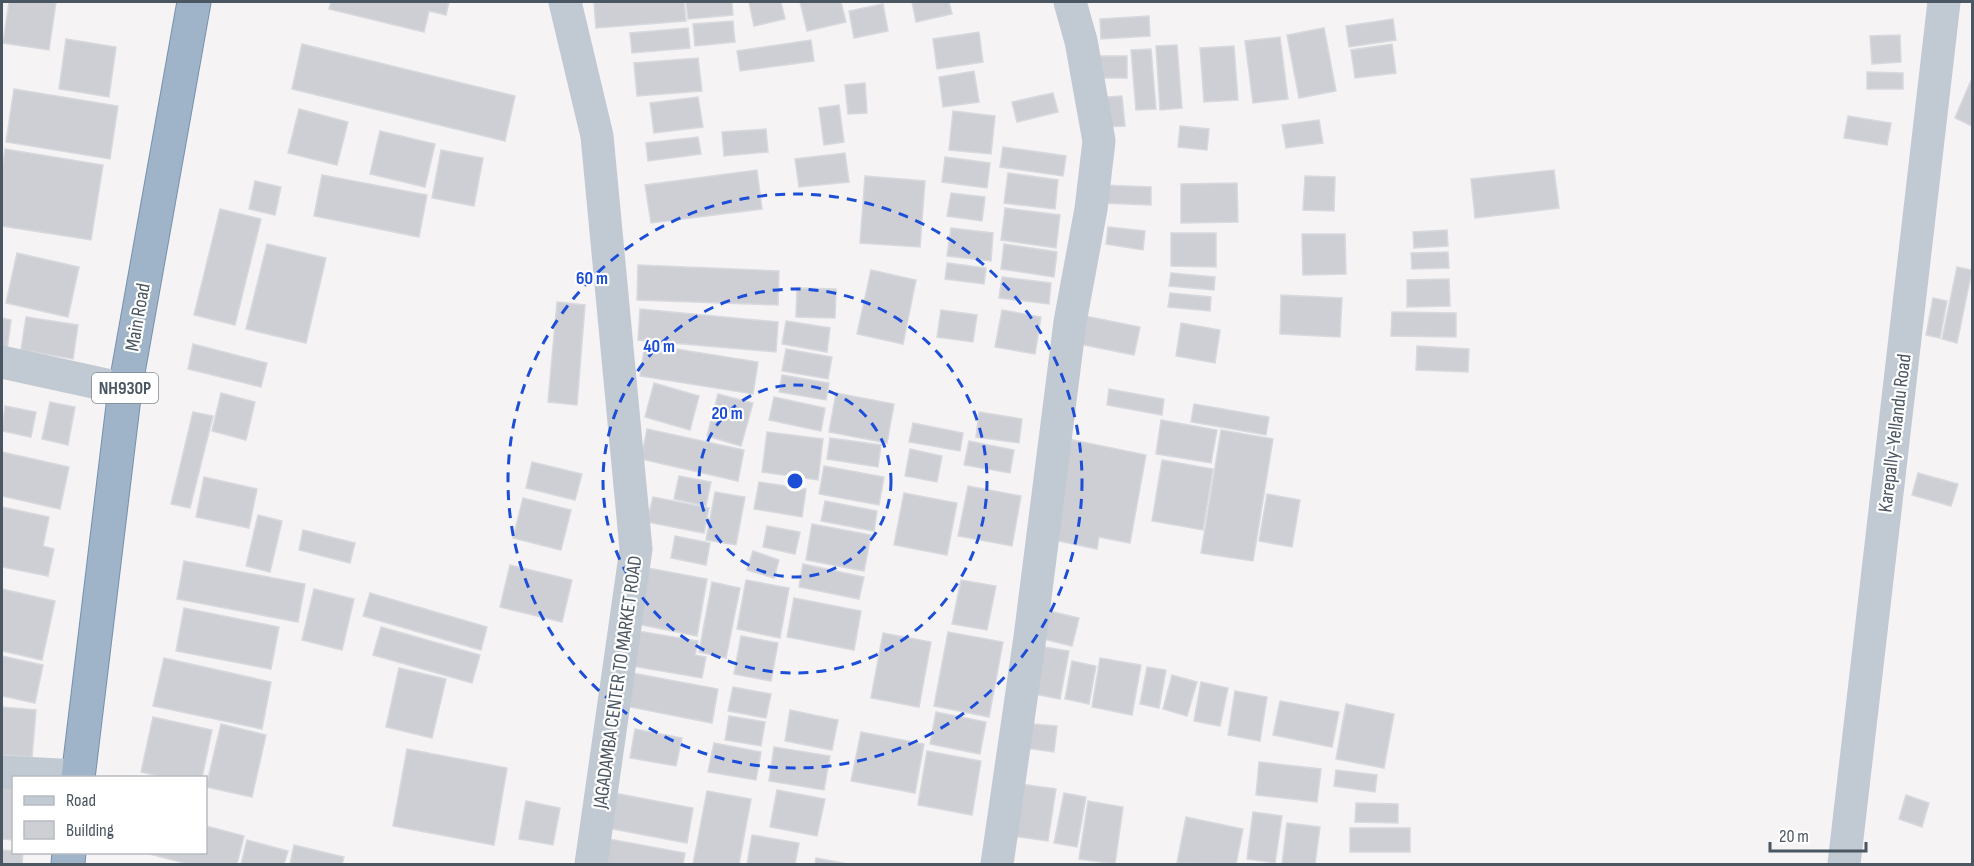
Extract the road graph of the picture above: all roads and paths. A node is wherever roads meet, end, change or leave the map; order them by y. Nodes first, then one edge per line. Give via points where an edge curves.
1 (194, 2) edge
2 (565, 2) edge
3 (1070, 2) edge
4 (1944, 2) edge
5 (2, 362) edge
6 (125, 389) junction
7 (2, 772) edge
8 (63, 776) edge
9 (78, 776) edge
10 (591, 864) edge
11 (997, 864) edge
12 (1844, 864) edge

1 - 6 highway, Main Road / NH930P
2 - 10 street, JAGADAMBA CENTER TO MARKET ROAD via 597,136 636,549
3 - 11 street via 1099,141 1070,322
4 - 12 street, Karepally-Yellandu Road
5 - 6 street
6 - 9 highway, Main Road / NH930P
7 - 8 street

